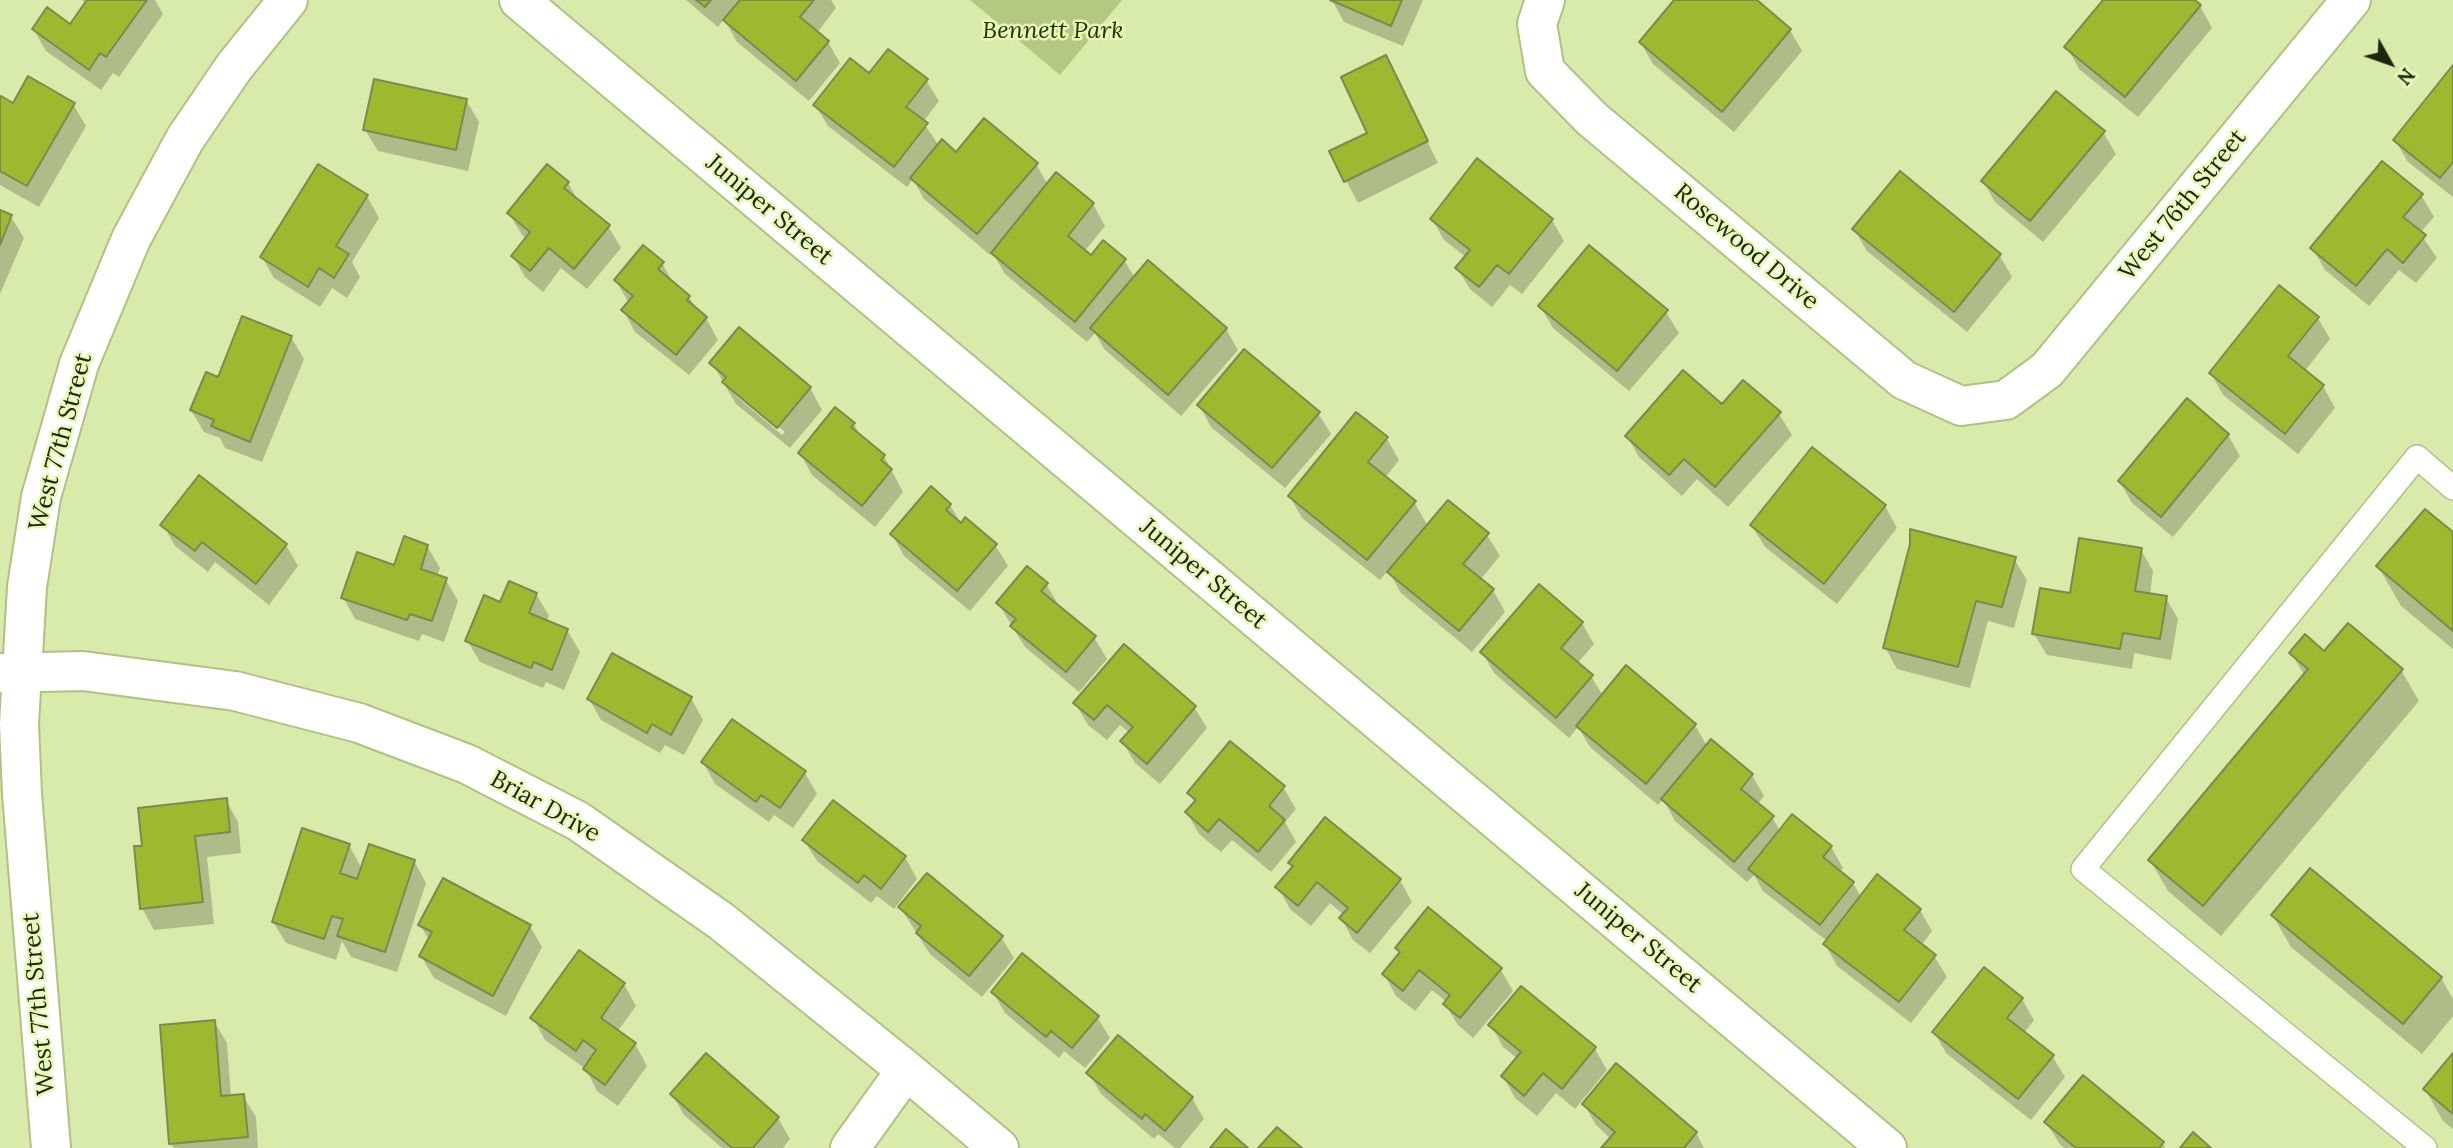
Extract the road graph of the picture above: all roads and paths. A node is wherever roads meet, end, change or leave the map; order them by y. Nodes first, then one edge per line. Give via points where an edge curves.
1 (288, 0) edge
2 (519, 0) edge
3 (2351, 0) edge
4 (1541, 12) edge
5 (2006, 400) joint
6 (2453, 488) edge
7 (11, 673) edge
8 (906, 1070) junction
9 (51, 1148) edge
10 (850, 1148) edge
11 (999, 1148) edge
12 (1887, 1148) edge
13 (2425, 1148) edge

1 - 7 street, West 77th Street via 185,139 131,239 79,364 41,497
2 - 12 street, Juniper Street
3 - 5 street, West 76th Street via 2047,370
4 - 5 street, Rosewood Drive via 1545,71 1592,119 1904,380 1961,406
6 - 13 lane via 2417,457 2083,869
7 - 8 street, Briar Drive via 83,671 235,691 359,723 467,764 578,821 710,913
7 - 9 street, West 77th Street via 19,724
8 - 10 street
8 - 11 street, Briar Drive

